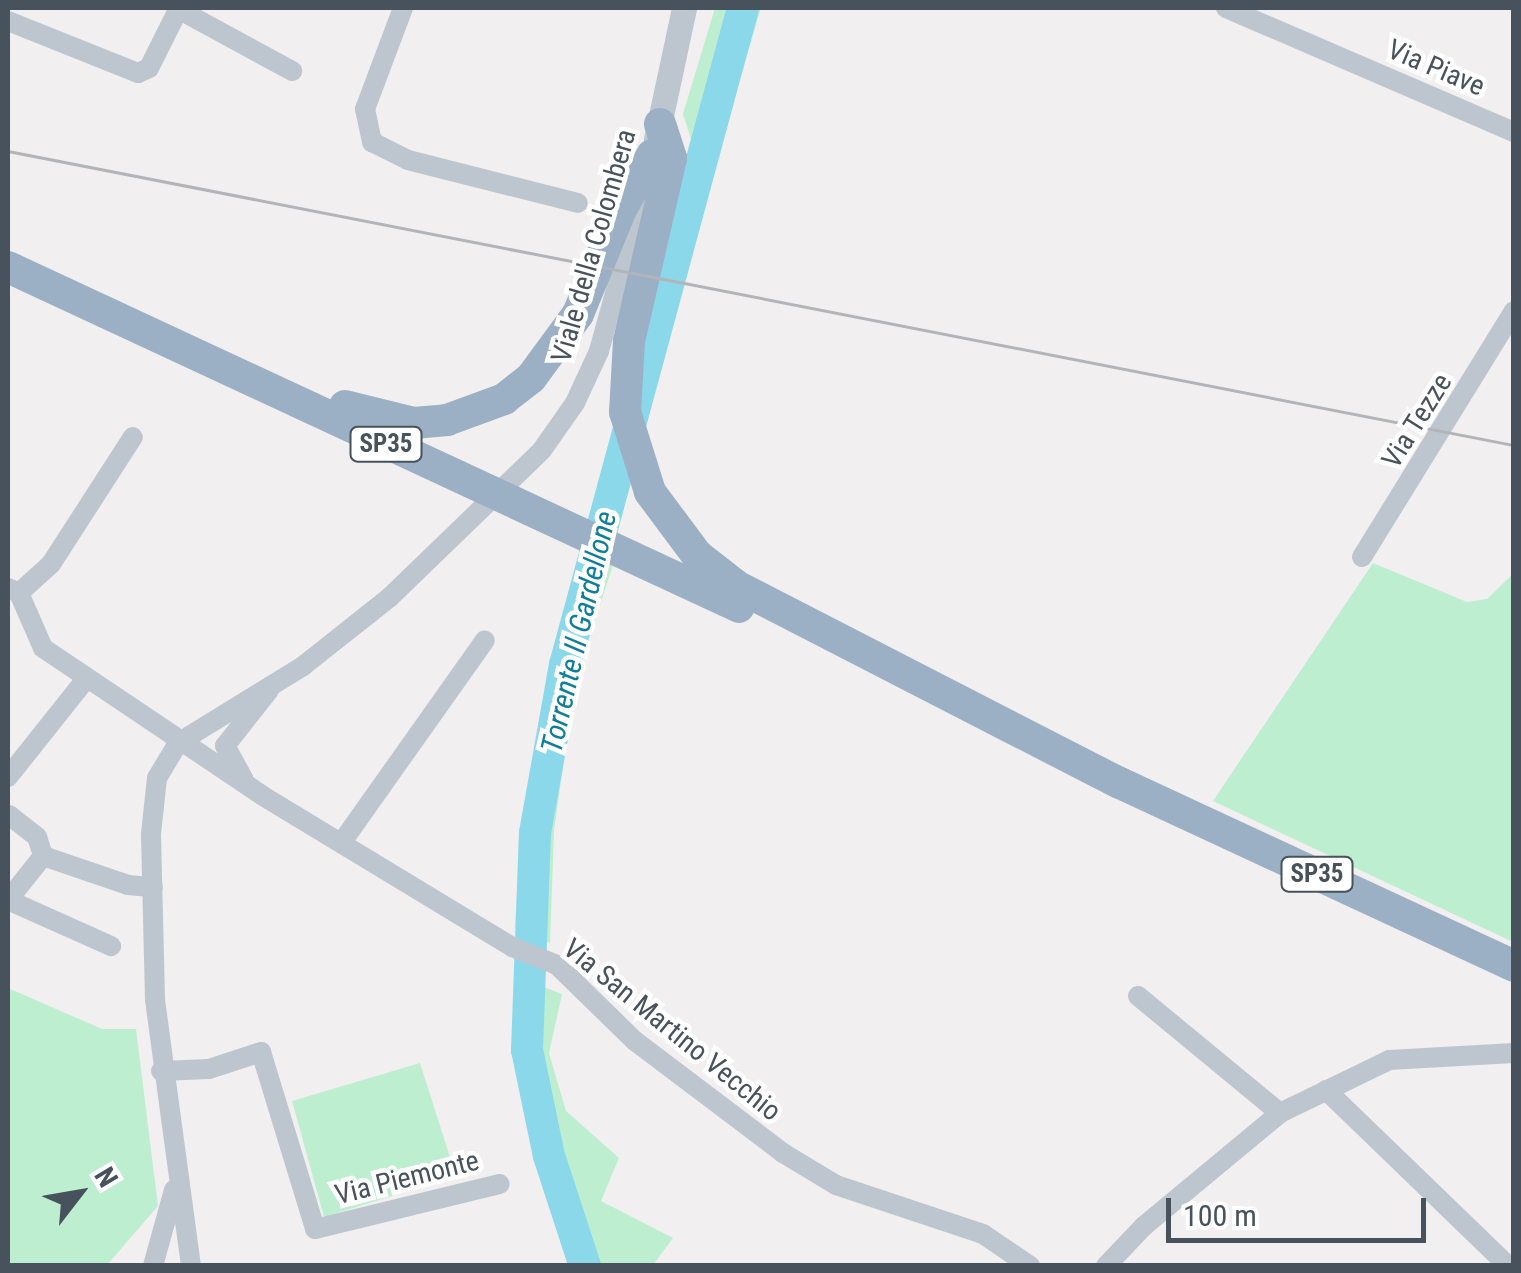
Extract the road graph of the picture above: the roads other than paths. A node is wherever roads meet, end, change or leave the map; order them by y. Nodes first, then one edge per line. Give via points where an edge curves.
1 (178, 8) edge
2 (403, 8) edge
3 (684, 8) edge
4 (698, 8) edge
5 (1226, 8) edge
6 (8, 20) edge
7 (680, 45) junction
8 (292, 71) dead end
9 (1514, 132) edge
10 (656, 139) junction
11 (578, 204) dead end
12 (8, 267) edge
13 (1514, 311) edge
14 (189, 352) junction
15 (133, 437) dead end
16 (1362, 557) dead end
17 (13, 590) edge
18 (485, 640) dead end
19 (86, 679) junction
20 (269, 689) junction
21 (178, 743) junction
22 (8, 777) edge
23 (1120, 783) junction
24 (263, 796) junction
25 (9, 815) edge
26 (342, 842) junction
27 (43, 856) junction
28 (153, 887) junction
29 (8, 900) edge
30 (110, 946) dead end
31 (1514, 966) edge
32 (1138, 996) dead end
33 (1514, 1053) edge
34 (161, 1071) junction
35 (1326, 1090) junction
36 (1280, 1113) junction
37 (176, 1178) junction
38 (500, 1184) dead end
39 (153, 1266) edge
40 (192, 1266) edge
41 (1030, 1266) edge
42 (1106, 1266) edge
43 (1508, 1266) edge

1 - 6 street via 149,68 126,70
1 - 8 street
2 - 11 street via 365,109 372,142 408,160
3 - 7 street, Viale della Colombera
4 - 7 street, Viale della Colombera
5 - 9 street, Via Piave
7 - 10 street, Viale della Colombera
10 - 14 highway via 578,314 554,351 518,388 472,414 414,423 379,418 245,362
10 - 20 street, Viale della Colombera via 599,351 575,403 542,450 333,645
10 - 23 highway via 670,158 628,341 625,412 641,474 680,538 738,587
12 - 14 highway, SP35
13 - 16 street, Via Tezze
14 - 23 highway, SP35
15 - 17 street via 51,564
17 - 19 street, Via San Martino Vecchio via 42,648
18 - 26 street
19 - 21 street, Via San Martino Vecchio
19 - 22 street
20 - 21 street, Viale della Colombera
20 - 24 street, Viale della Colombera via 225,746 236,771
21 - 24 street, Via San Martino Vecchio
21 - 28 street via 152,797
23 - 31 highway, SP35
24 - 26 street, Via San Martino Vecchio
25 - 27 street via 37,837
26 - 41 street, Via San Martino Vecchio via 512,947 557,965 634,1041 784,1154 836,1185 983,1234
27 - 28 street
27 - 29 street
28 - 34 street
29 - 30 street
32 - 36 street
33 - 35 street via 1389,1060
34 - 37 street
34 - 38 street, Via Piemonte via 209,1069 260,1052 315,1229
35 - 36 street
35 - 43 street
36 - 42 street
37 - 39 street
37 - 40 street

